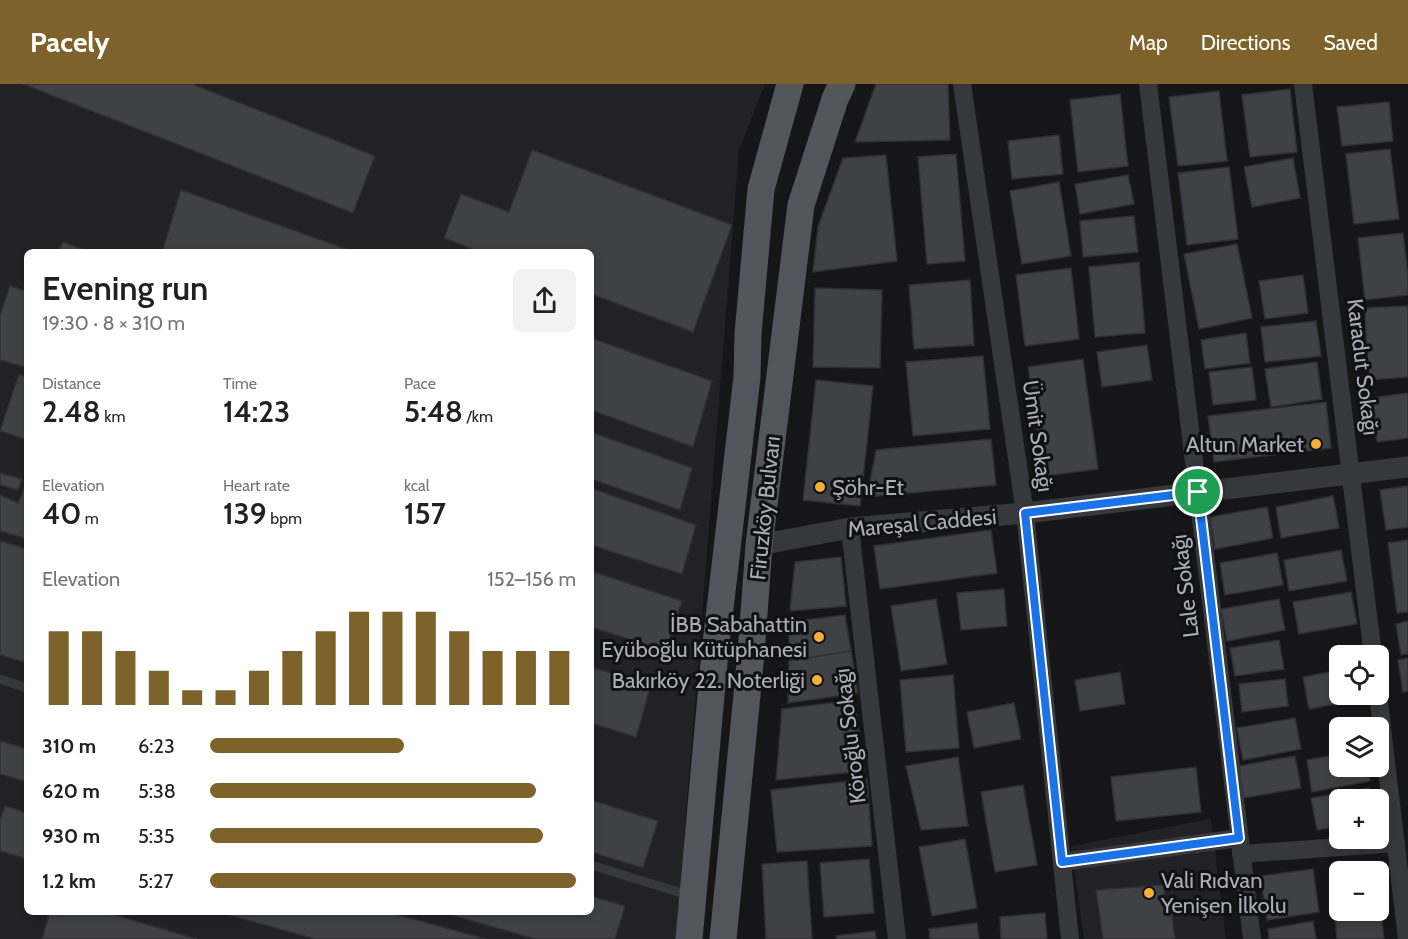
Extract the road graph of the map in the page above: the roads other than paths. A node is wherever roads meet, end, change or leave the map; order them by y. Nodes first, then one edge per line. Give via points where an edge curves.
1 (790, 84) edge
2 (842, 84) edge
3 (962, 84) edge
4 (1148, 84) edge
5 (1303, 84) edge
6 (1408, 467) edge
7 (1352, 474) junction
8 (1198, 492) junction
9 (1025, 513) junction
10 (850, 528) junction
11 (759, 545) junction
12 (721, 591) junction
13 (1373, 645) edge
14 (0, 679) edge
15 (24, 687) edge
16 (1380, 705) edge
17 (1400, 806) edge
18 (1396, 843) junction
19 (1240, 846) junction
20 (1062, 862) junction
21 (594, 866) edge
22 (693, 897) junction
23 (689, 939) edge
24 (723, 939) edge
25 (897, 939) edge
26 (1070, 939) edge
27 (1252, 939) edge
28 (1407, 939) edge

1 - 12 main road, Firuzköy Bulvarı via 761,189 747,334 747,377
2 - 11 main road, Firuzköy Bulvarı via 801,205
3 - 9 street, Ümit Sokağı
4 - 8 street, Lale Sokağı
5 - 7 street, Karadut Sokağı
6 - 7 street, Mareşal Caddesi
7 - 8 street, Mareşal Caddesi
7 - 13 street, Karadut Sokağı
8 - 9 street, Mareşal Caddesi
8 - 19 street, Lale Sokağı
9 - 10 street, Mareşal Caddesi
9 - 20 street, Ümit Sokağı
10 - 11 street, Mareşal Caddesi
10 - 25 street, Köroğlu Sokağı
11 - 12 main road via 728,568
11 - 24 main road, Firuzköy Bulvarı
12 - 22 main road, Firuzköy Bulvarı
14 - 15 lane
16 - 17 street
17 - 18 street
18 - 19 street
18 - 28 street
19 - 20 street
19 - 27 street, Lale Sokağı
20 - 26 street, Ümit Sokağı
21 - 22 lane
22 - 23 main road, Firuzköy Bulvarı

